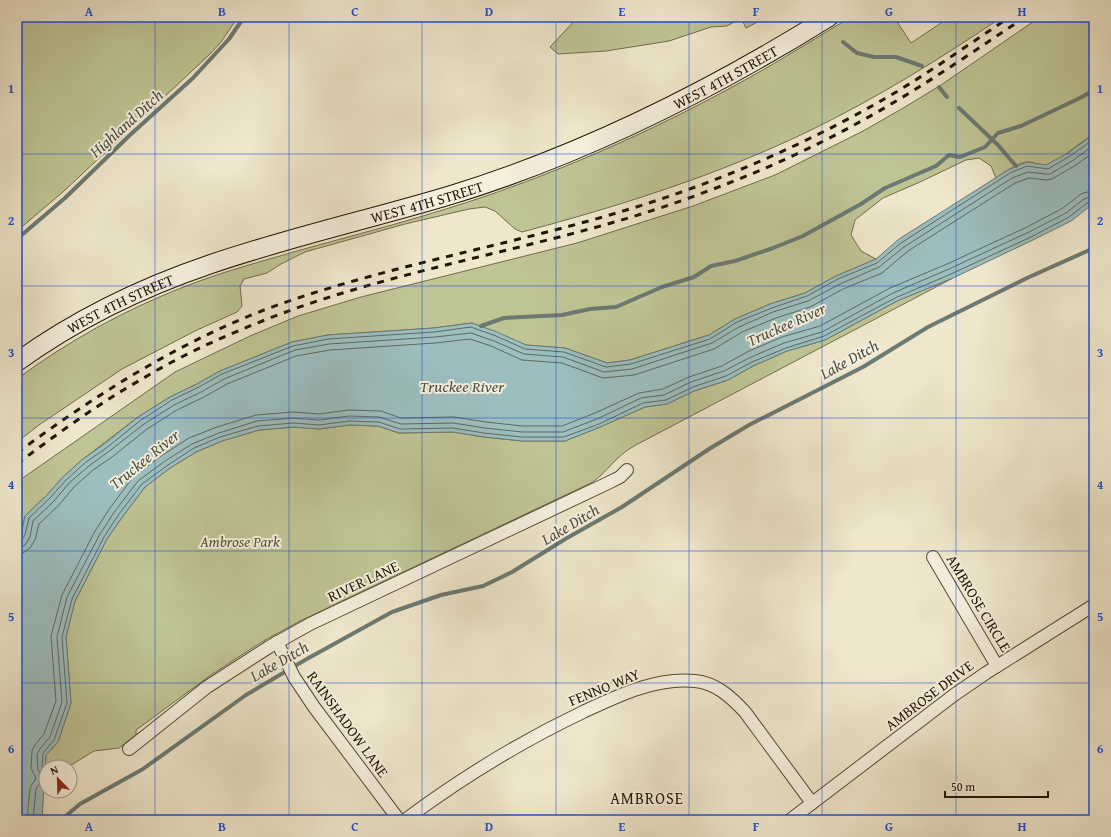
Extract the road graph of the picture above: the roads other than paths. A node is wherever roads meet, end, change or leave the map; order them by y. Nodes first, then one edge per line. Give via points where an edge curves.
1 (829, 17) edge
2 (17, 362) edge
3 (628, 470) dead end
4 (933, 557) dead end
5 (1094, 605) edge
6 (278, 642) junction
7 (997, 666) junction
8 (129, 749) dead end
9 (812, 803) junction
10 (399, 820) edge
11 (405, 820) edge
12 (790, 820) edge

1 - 2 main road, WEST 4TH STREET via 734,74 681,102 598,140 451,195 209,264 132,296 74,326
3 - 6 street, RIVER LANE via 608,483 337,610
4 - 7 street, AMBROSE CIRCLE
5 - 7 street, AMBROSE DRIVE
6 - 8 street, RIVER LANE via 207,687
6 - 10 street, RAINSHADOW LANE via 294,677
7 - 9 street, AMBROSE DRIVE via 954,695
9 - 11 street, FENNO WAY via 733,699 707,683 674,680 628,692 562,722 471,774
9 - 12 street, AMBROSE DRIVE

